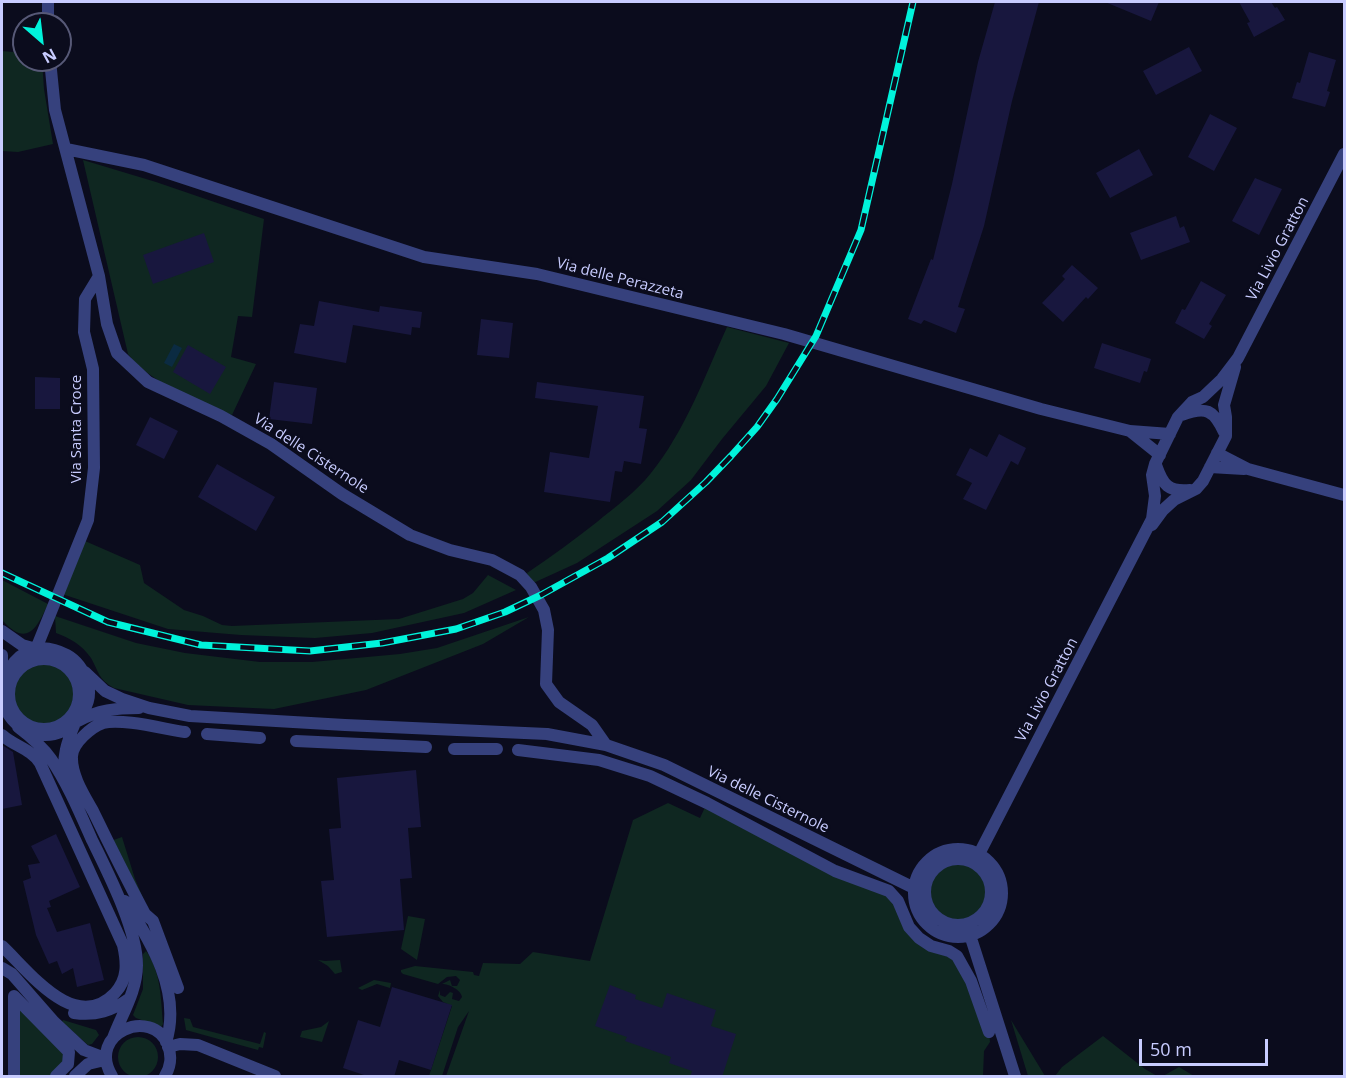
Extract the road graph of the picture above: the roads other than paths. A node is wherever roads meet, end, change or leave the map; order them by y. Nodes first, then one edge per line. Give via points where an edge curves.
1 (51, 72) edge
2 (66, 149) junction
3 (1344, 154) edge
4 (99, 276) junction
5 (1238, 358) junction
6 (1178, 417) junction
7 (1130, 431) junction
8 (1170, 434) junction
9 (1226, 436) junction
10 (1217, 453) junction
11 (1157, 459) junction
12 (1210, 467) junction
13 (1248, 469) junction
14 (1196, 489) junction
15 (1344, 495) edge
16 (1143, 539) junction
17 (2, 631) edge
18 (36, 649) junction
19 (2, 655) edge
20 (2, 671) edge
21 (85, 672) junction
22 (4, 692) edge
23 (149, 708) junction
24 (75, 723) junction
25 (18, 727) junction
26 (185, 732) dead end
27 (207, 734) dead end
28 (2, 735) edge
29 (260, 738) dead end
30 (296, 741) dead end
31 (606, 745) junction
32 (426, 747) dead end
33 (454, 749) dead end
34 (497, 749) dead end
35 (519, 750) dead end
36 (69, 791) junction
37 (979, 854) junction
38 (109, 875) junction
39 (919, 891) junction
40 (970, 935) junction
41 (2, 946) edge
42 (2, 968) edge
43 (23, 986) junction
44 (178, 988) dead end
45 (131, 997) junction
46 (989, 1032) dead end
47 (113, 1038) junction
48 (167, 1045) junction
49 (105, 1059) junction
50 (14, 1077) edge
51 (56, 1077) edge
52 (75, 1077) edge
53 (112, 1077) edge
54 (165, 1077) edge
55 (275, 1077) edge
56 (1015, 1077) edge

1 - 2 street, Via delle Cisternole via 55,110
2 - 4 street, Via delle Cisternole
2 - 7 street, Via delle Perazzeta via 144,165 424,256 537,274 784,334
3 - 5 street, Via Livio Gratton
4 - 18 street, Via Santa Croce via 85,299 84,332 93,369 94,468 88,520
4 - 31 street, Via delle Cisternole via 107,324 117,353 148,382 271,444 410,535 492,560 520,575 544,610 548,630 546,684 559,702 592,725
5 - 6 street, Via Livio Gratton via 1222,379
5 - 9 street, Via Livio Gratton via 1224,405
6 - 8 street, Via Livio Gratton
6 - 9 street via 1207,411 1217,417
7 - 8 street
7 - 11 street, Via delle Perazzeta
8 - 11 street, Via Livio Gratton
9 - 10 street, Via Livio Gratton
10 - 12 street, Via Livio Gratton
10 - 13 street
11 - 14 street via 1161,479 1169,488
11 - 16 street, Via Livio Gratton via 1152,475 1152,519
12 - 13 street
12 - 14 street, Via Livio Gratton
13 - 15 street
14 - 16 street, Via Livio Gratton via 1163,510
16 - 37 street, Via Livio Gratton
17 - 18 street via 22,645
18 - 21 street, Via delle Cisternole via 57,650 73,658
18 - 22 street via 12,662 6,672
19 - 20 street
21 - 23 street, Via delle Cisternole via 105,691
21 - 24 street via 88,698
22 - 22 street via 20,720 42,729 65,723 74,714 80,691 70,669 51,659 40,659 20,668
22 - 25 street via 2,700
23 - 24 street, Via delle Cisternole via 107,709
23 - 31 street, Via delle Cisternole via 190,716 547,734
24 - 25 street, Via delle Cisternole via 59,733 44,736
24 - 36 street via 63,765
25 - 36 street via 51,759
26 - 44 street via 102,723 83,737 72,755 84,796 145,914 153,921
27 - 29 street
28 - 41 street via 35,755 40,763 123,945 126,973 121,987 99,1005 70,1005 57,999
30 - 32 street
31 - 39 street, Via delle Cisternole via 664,765
33 - 34 street
35 - 46 street via 599,760 650,776 835,871 889,891 919,938 957,956 971,981
36 - 38 street
37 - 39 street via 960,849 944,851 926,862 919,872
37 - 40 street via 999,876 1001,905 992,922
38 - 45 street via 133,940 137,963
38 - 48 street via 156,951 170,1004
39 - 39 street via 938,920 957,926 967,925 986,911 992,889 982,868 974,862 954,859 944,861
39 - 40 street via 915,906 925,924 944,936
40 - 56 street
42 - 43 street
43 - 45 street via 51,1004 85,1014 110,1010
43 - 49 street via 84,1050
45 - 47 street
47 - 48 street via 130,1027 140,1026 159,1034
47 - 49 street
48 - 54 street via 171,1054
48 - 55 street via 198,1045
49 - 52 street via 88,1064
49 - 53 street
50 - 51 street via 14,996 69,1052 68,1064

